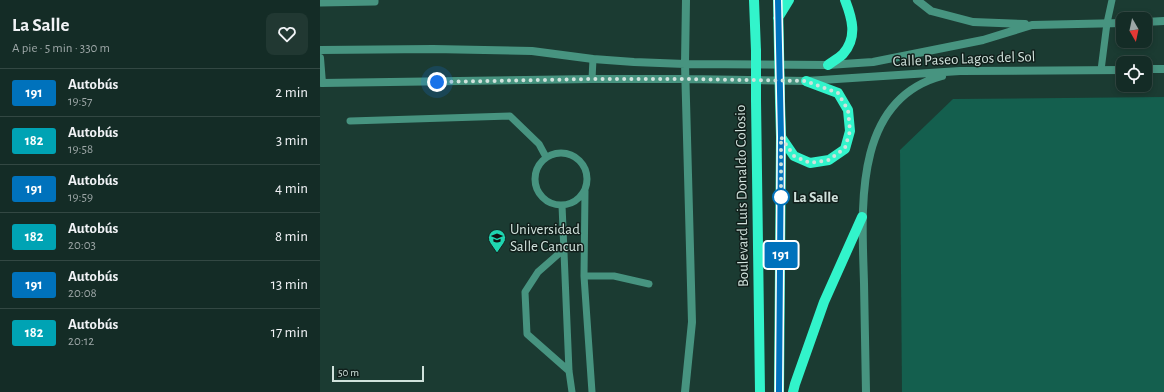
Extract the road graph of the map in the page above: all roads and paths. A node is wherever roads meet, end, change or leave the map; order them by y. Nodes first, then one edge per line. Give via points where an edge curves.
1 (375, 0) edge
2 (686, 0) edge
3 (754, 0) edge
4 (778, 0) edge
5 (789, 0) edge
6 (845, 0) edge
7 (917, 0) edge
8 (1112, 0) edge
9 (320, 3) edge
10 (778, 18) junction
11 (1164, 21) edge
12 (1116, 22) edge
13 (1152, 22) edge
14 (1107, 23) junction
15 (1032, 24) junction
16 (320, 50) edge
17 (320, 58) edge
18 (593, 59) junction
19 (685, 64) junction
20 (828, 65) junction
21 (1152, 69) edge
22 (1164, 69) edge
23 (1101, 70) junction
24 (1116, 70) edge
25 (960, 71) junction
26 (592, 79) junction
27 (687, 79) junction
28 (806, 81) junction
29 (350, 122) dead end
30 (781, 137) junction
31 (546, 157) junction
32 (584, 191) junction
33 (562, 205) junction
34 (862, 217) junction
35 (563, 250) junction
36 (584, 276) junction
37 (649, 284) dead end
38 (569, 371) junction
39 (572, 392) edge
40 (592, 392) edge
41 (685, 392) edge
42 (760, 392) edge
43 (779, 392) edge
44 (794, 392) edge
45 (866, 392) edge

1 - 9 lane via 376,2
2 - 19 street
3 - 42 main road, Boulevard Luis Donaldo Colosio, bridge
4 - 10 main road
5 - 10 main road
6 - 20 main road via 852,20 852,38 843,53
7 - 15 street via 931,11 973,22
8 - 14 lane
10 - 30 main road, bridge
11 - 13 street
12 - 14 street, Calle Paseo Lagos del Sol
14 - 15 street, Calle Paseo Lagos del Sol
14 - 23 lane
15 - 20 street, Calle Paseo Lagos del Sol via 976,42 873,62
16 - 18 street, Calle Paseo Lagos del Sol via 532,51
17 - 26 street, Calle Paseo Lagos del Sol via 322,83
18 - 19 street, Calle Paseo Lagos del Sol
18 - 26 lane
19 - 20 street, Calle Paseo Lagos del Sol
19 - 27 street
21 - 22 street
23 - 24 street, Calle Paseo Lagos del Sol
23 - 25 street, Calle Paseo Lagos del Sol
25 - 28 street, Calle Paseo Lagos del Sol
25 - 34 street via 932,78 908,92 889,110 874,138 866,168
26 - 27 street, Calle Paseo Lagos del Sol
27 - 28 street, Calle Paseo Lagos del Sol
27 - 41 street via 692,322
28 - 30 main road via 838,93 848,110 850,131 845,148 829,160 810,163 794,156
29 - 31 lane via 510,116 539,144
30 - 43 main road
31 - 32 lane via 563,152 579,159 587,174
31 - 33 lane via 536,170 536,187 546,200
32 - 33 lane via 575,201
32 - 36 lane
33 - 35 lane
34 - 44 main road via 824,302
34 - 45 street
35 - 38 lane
35 - 38 lane via 538,272 525,292 526,327 527,334
36 - 37 lane via 614,276
36 - 40 lane
38 - 39 lane

